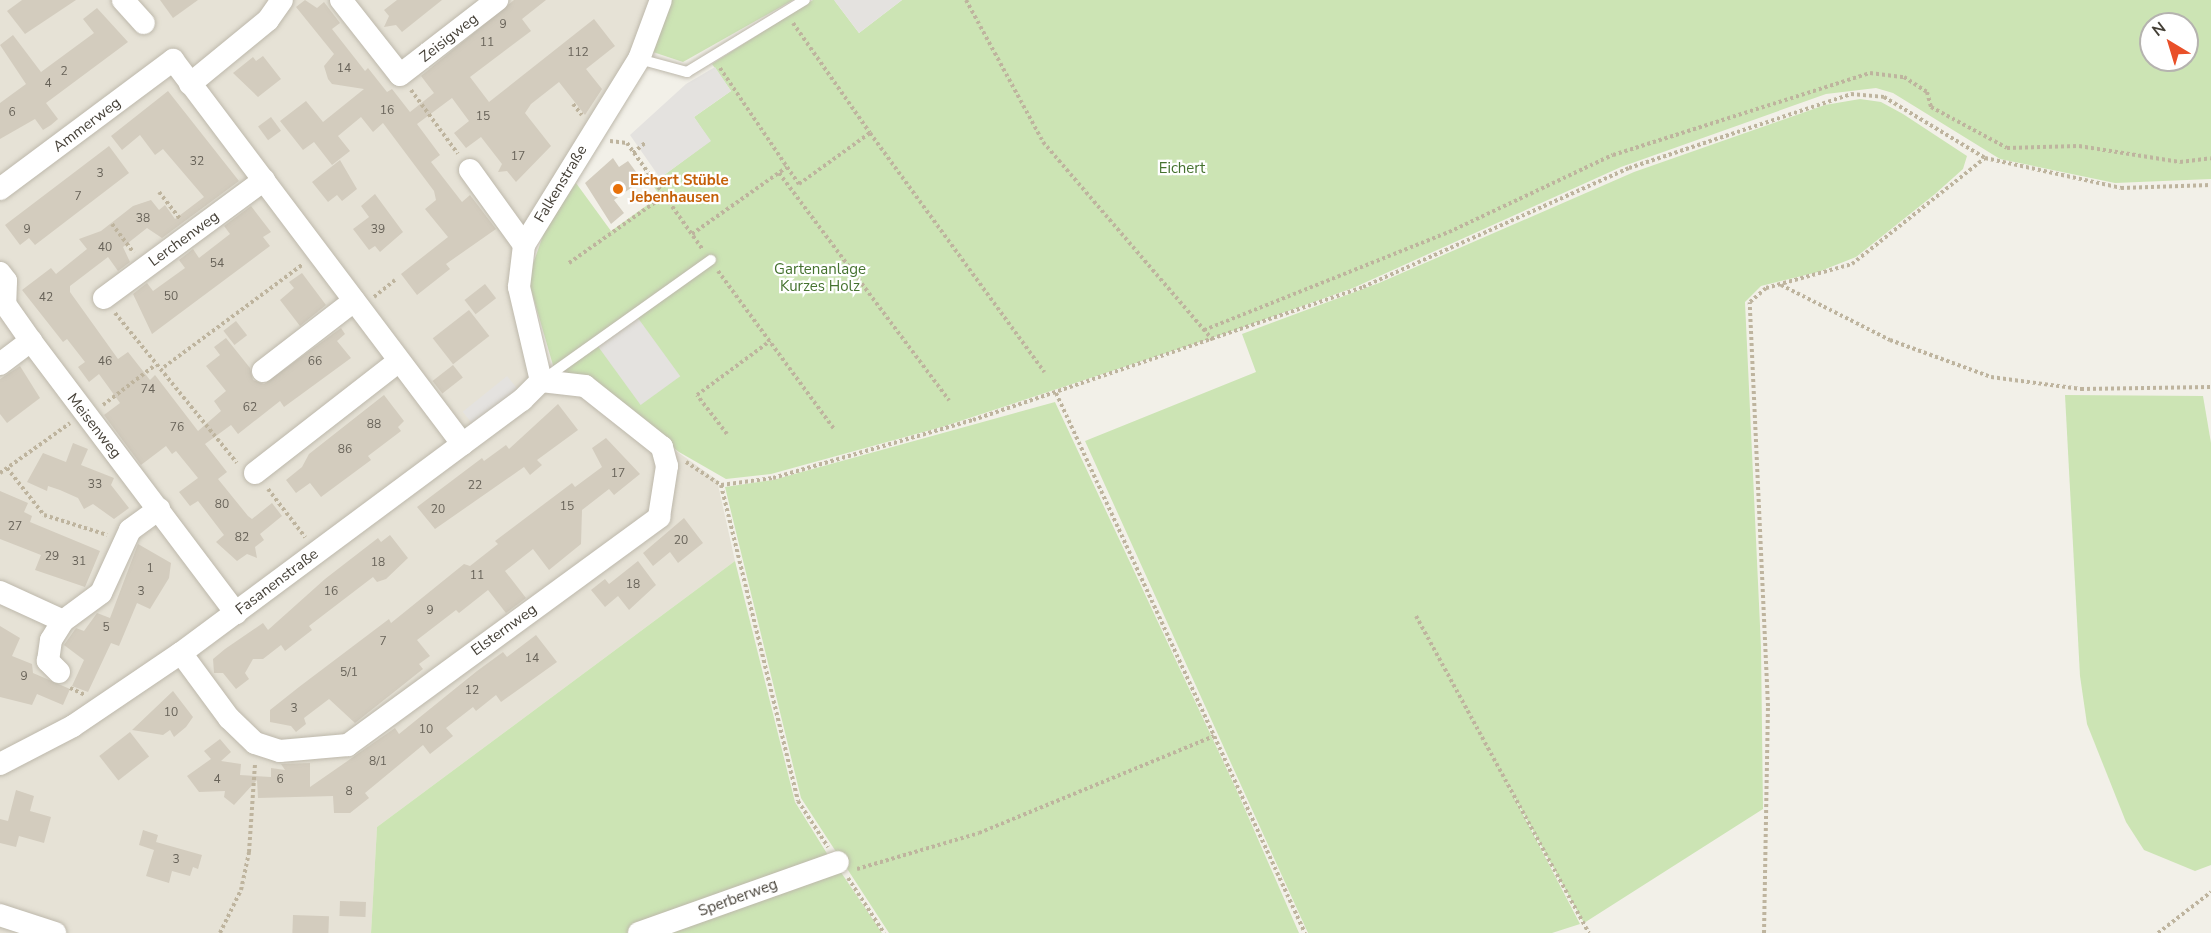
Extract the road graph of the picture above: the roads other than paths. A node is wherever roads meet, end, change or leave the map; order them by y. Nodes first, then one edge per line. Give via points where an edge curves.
1 (123, 0) edge
2 (282, 0) edge
3 (341, 0) edge
4 (497, 0) edge
5 (661, 0) edge
6 (805, 0) edge
7 (144, 23) dead end
8 (639, 59) junction
9 (190, 84) junction
10 (470, 170) road end
11 (264, 180) junction
12 (0, 189) edge
13 (524, 245) junction
14 (711, 261) road end
15 (0, 273) edge
16 (104, 298) road end
17 (354, 301) junction
18 (31, 341) junction
19 (399, 361) junction
20 (0, 364) edge
21 (263, 371) dead end
22 (541, 381) junction
23 (462, 444) junction
24 (255, 472) road end
25 (159, 509) junction
26 (0, 592) edge
27 (236, 613) junction
28 (63, 621) junction
29 (181, 653) junction
30 (59, 672) road end
31 (0, 764) edge
32 (841, 868) road end
33 (0, 915) edge
34 (56, 933) edge
35 (639, 933) edge

1 - 7 street
2 - 9 street via 268,20
3 - 4 street, Zeisigweg via 400,75
5 - 8 street, Falkenstraße
6 - 8 lane via 687,72
8 - 13 street, Falkenstraße
9 - 11 street
9 - 12 street, Ammerweg via 173,60
10 - 13 street
11 - 16 street, Lerchenweg
11 - 17 street
13 - 22 street, Falkenstraße via 519,287
14 - 22 lane
15 - 18 street, Meisenweg via 6,281 5,304
17 - 19 street
17 - 21 street
18 - 20 street
18 - 25 street, Meisenweg
19 - 23 street
19 - 24 street
22 - 23 street, Fasanenstraße
22 - 29 street, Elsternweg via 585,386 662,447 667,466 659,517 357,739 321,750 280,751 255,743 229,718
23 - 27 street, Fasanenstraße
25 - 27 street, Meisenweg
25 - 28 street via 130,530 101,593
26 - 28 street
27 - 29 street, Fasanenstraße
28 - 30 street via 51,640 48,661
29 - 31 street, Fasanenstraße via 105,706
32 - 35 street, Sperberweg
33 - 34 street

